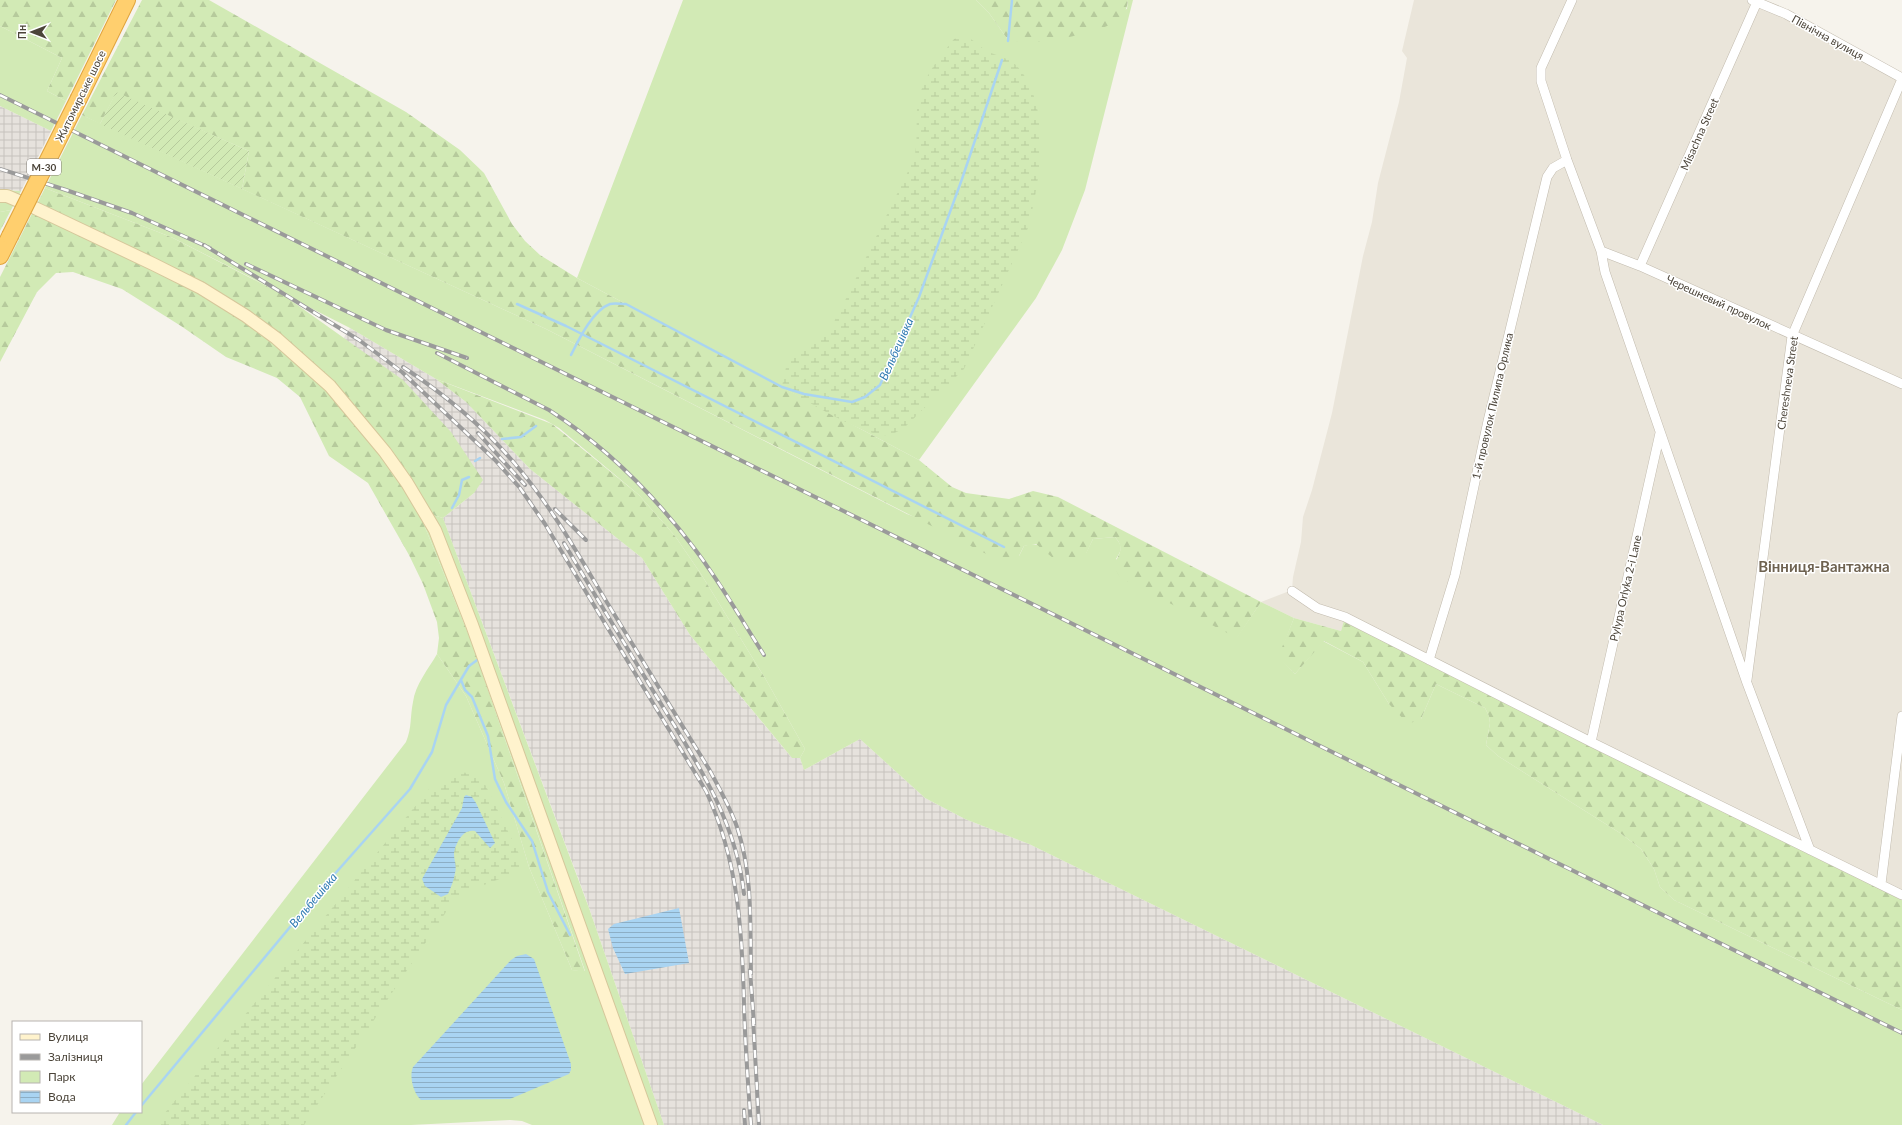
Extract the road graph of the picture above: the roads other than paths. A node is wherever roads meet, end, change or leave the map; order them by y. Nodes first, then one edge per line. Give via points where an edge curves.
1 (127, 0) edge
2 (1572, 0) edge
3 (1755, 1) edge
4 (1902, 78) edge
5 (1567, 160) junction
6 (0, 196) edge
7 (1601, 251) junction
8 (0, 256) edge
9 (1640, 266) junction
10 (1792, 336) junction
11 (1902, 384) edge
12 (1660, 434) junction
13 (1292, 591) dead end
14 (1429, 660) junction
15 (1747, 683) junction
16 (1902, 716) edge
17 (1591, 742) junction
18 (1810, 850) junction
19 (1882, 884) junction
20 (1902, 895) edge
21 (651, 1125) edge

1 - 8 highway, Житомирське шосе / М-30, bridge
2 - 5 street via 1540,72
3 - 4 street, Північна вулиця via 1786,14
3 - 9 street, Misachna Street
4 - 10 street, Chereshneva Street
5 - 7 street
5 - 14 street, 1-й провулок Пилипа Орлика via 1553,168 1547,177 1488,420 1455,575
6 - 21 street via 7,196 35,208 146,261 201,288 246,316 276,338 330,386 403,477 435,530 472,625
7 - 9 street, Черешневий провулок
7 - 12 street via 1605,272
9 - 10 street, Черешневий провулок
10 - 11 street, Черешневий провулок
10 - 15 street, Chereshneva Street
12 - 15 street
12 - 17 street, Pylypa Orlyka 2-i Lane
13 - 14 street via 1317,608 1345,617
14 - 17 street
15 - 18 street
16 - 19 street
17 - 18 street
18 - 19 street
19 - 20 street

